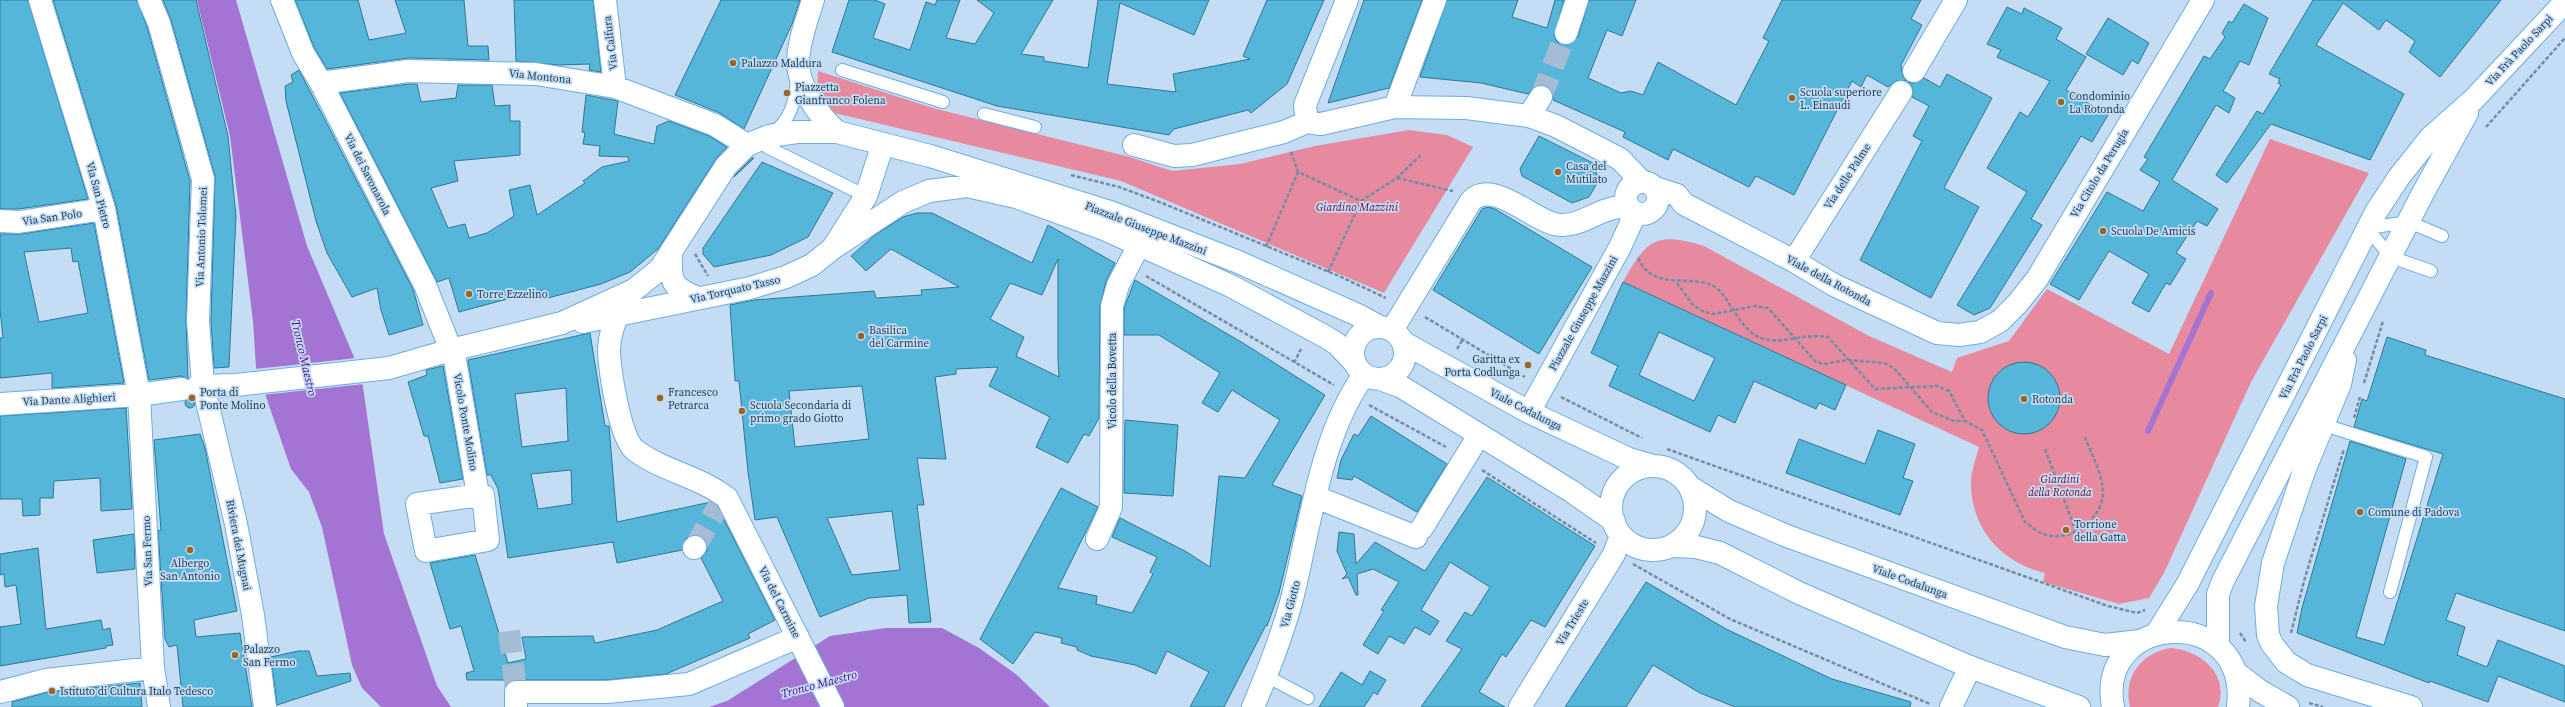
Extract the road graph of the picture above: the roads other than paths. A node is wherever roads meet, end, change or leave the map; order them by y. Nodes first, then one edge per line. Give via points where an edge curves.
1 (40, 0) edge
2 (149, 0) edge
3 (282, 0) edge
4 (605, 0) edge
5 (813, 0) edge
6 (1347, 0) edge
7 (1435, 0) edge
8 (1577, 0) edge
9 (1956, 0) edge
10 (2203, 0) edge
11 (2565, 2) edge
12 (1566, 33) tunnel mouth
13 (798, 61) junction
14 (842, 70) dead end
15 (1914, 70) dead end
16 (321, 83) junction
17 (615, 87) junction
18 (1541, 97) tunnel mouth
19 (1896, 99) dead end
20 (2474, 99) junction
21 (943, 102) dead end
22 (1395, 107) junction
23 (984, 114) dead end
24 (1529, 116) junction
25 (1307, 122) junction
26 (1035, 127) dead end
27 (837, 132) junction
28 (759, 140) junction
29 (883, 144) junction
30 (1134, 145) dead end
31 (967, 186) joint
32 (866, 196) junction
33 (1640, 198) junction
34 (104, 209) junction
35 (0, 221) edge
36 (2409, 222) junction
37 (2367, 228) junction
38 (2442, 236) dead end
39 (1144, 237) junction
40 (833, 248) junction
41 (681, 253) junction
42 (2391, 257) junction
43 (1794, 261) junction
44 (2431, 271) dead end
45 (634, 290) junction
46 (698, 298) junction
47 (616, 316) junction
48 (562, 323) junction
49 (1980, 332) joint
50 (1391, 333) junction
51 (2349, 335) junction
52 (451, 350) junction
53 (1366, 372) junction
54 (196, 382) junction
55 (139, 395) junction
56 (0, 404) edge
57 (1529, 412) junction
58 (2324, 425) junction
59 (1480, 435) junction
60 (1653, 466) junction
61 (1690, 487) junction
62 (479, 495) junction
63 (1316, 497) junction
64 (1617, 528) junction
65 (1097, 539) dead end
66 (1673, 546) junction
67 (2390, 592) dead end
68 (2148, 637) junction
69 (800, 641) junction
70 (2218, 647) junction
71 (1970, 667) junction
72 (153, 668) junction
73 (2235, 672) junction
74 (1266, 676) junction
75 (0, 692) edge
76 (1308, 698) dead end
77 (516, 700) edge
78 (159, 707) edge
79 (265, 707) edge
80 (833, 707) edge
81 (1253, 707) edge
82 (1520, 707) edge
83 (1951, 707) edge
84 (2079, 707) edge
85 (2113, 707) edge
86 (2238, 707) edge
87 (2288, 707) edge
88 (2411, 707) edge

1 - 34 street, Via San Pietro
2 - 54 street, Via Antonio Tolomei via 159,23 203,179
3 - 16 street, Via dei Savonarola via 303,53
4 - 17 street, Via Calfura
5 - 13 street via 801,39
6 - 25 street via 1305,105
7 - 22 street
8 - 12 street
9 - 15 street
10 - 49 street, Via Citolo da Perugia via 2037,279 2000,321
11 - 20 street, Via Frà Paolo Sarpi
13 - 27 street via 811,101 823,119
13 - 28 lane via 796,98 792,110 779,128
14 - 21 lane
16 - 17 street, Via Montona via 408,71 496,72 536,74
16 - 52 street, Via dei Savonarola via 425,285
17 - 28 street, Via Montona
18 - 24 street
19 - 43 street, Via delle Palme
20 - 36 street, Via Frà Paolo Sarpi
20 - 37 street, Via Frà Paolo Sarpi via 2430,138 2400,177
22 - 24 street via 1466,108
22 - 25 street via 1321,124
23 - 26 lane
24 - 33 street, Viale della Rotonda via 1556,126 1620,159
25 - 30 street via 1284,132 1192,155 1174,156
27 - 28 street via 797,132
27 - 29 street, Piazzale Giuseppe Mazzini
28 - 32 lane via 767,147
28 - 41 street via 726,166
29 - 32 street, Via Torquato Tasso
29 - 39 street, Piazzale Giuseppe Mazzini via 1110,212
31 - 39 street, Piazzale Giuseppe Mazzini via 1022,198 1104,229
31 - 40 street, Via Torquato Tasso via 929,191 903,202
32 - 40 street, Via Torquato Tasso
33 - 43 street, Viale della Rotonda via 1677,195 1684,204
33 - 50 street via 1565,226 1540,219 1495,195 1480,194 1471,201
33 - 57 street, Piazzale Giuseppe Mazzini via 1620,246
34 - 35 street, Via San Polo via 19,222
34 - 55 street, Via San Pietro
36 - 37 lane
36 - 38 lane
36 - 42 street, Via Frà Paolo Sarpi
37 - 42 lane
37 - 68 street, Via Frà Paolo Sarpi via 2188,583
39 - 50 street, Piazzale Giuseppe Mazzini via 1236,261 1360,316
39 - 53 street, Piazzale Giuseppe Mazzini via 1337,344
39 - 65 street, Vicolo della Bovetta via 1118,285 1112,306 1111,507
40 - 46 street, Via Torquato Tasso via 812,265 786,277 750,288
41 - 45 street
41 - 46 street via 671,271 674,285 684,293
42 - 44 lane
42 - 51 street, Via Frà Paolo Sarpi
43 - 49 street, Viale della Rotonda via 1834,285 1937,333 1959,335
45 - 47 street
45 - 48 street
46 - 47 street, Via Torquato Tasso
47 - 48 street, Via Torquato Tasso via 590,322
47 - 69 street, Via del Carmine via 609,351 622,430 634,449 652,460 704,483 723,499
48 - 52 street, Via Dante Alighieri
50 - 53 street via 1362,332 1357,338 1352,354
50 - 53 street via 1405,357 1399,370 1387,378
50 - 57 street, Viale Codalunga
51 - 58 street, Via Frà Paolo Sarpi via 2340,384
51 - 70 street, Via Frà Paolo Sarpi via 2223,581 2218,594
52 - 54 street, Via Dante Alighieri via 389,368 236,385
52 - 62 street, Vicolo Ponte Molino via 455,360
53 - 59 street via 1400,386
53 - 63 street, Via Giotto via 1342,415
54 - 55 street, Via Dante Alighieri
54 - 79 street, Riviera dei Mugnai via 236,524 253,615
55 - 56 street, Via Dante Alighieri
55 - 72 street, Via San Fermo
57 - 60 street, Viale Codalunga via 1629,459
58 - 67 lane via 2426,457
58 - 88 street, Via Frà Paolo Sarpi via 2304,471 2273,563 2266,606 2268,635 2286,662 2307,675
59 - 63 street via 1419,532
59 - 64 street via 1571,491
60 - 61 street via 1674,472
60 - 64 street via 1637,469 1624,478 1615,491 1611,506
61 - 66 street via 1695,507 1692,527 1684,538
61 - 68 street, Viale Codalunga via 1729,511 1787,536 2065,637 2105,645
62 - 62 street, Vicolo Ponte Molino via 417,504 426,551 488,540 483,495
63 - 74 street, Via Giotto via 1292,600
64 - 66 street via 1632,544 1645,550
64 - 82 street, Via Trieste via 1614,554
66 - 71 street via 1696,547 1720,553 1799,593
68 - 70 street, Viale Codalunga via 2183,631 2208,639
68 - 85 street, Via Frà Paolo Sarpi via 2129,651 2114,676
69 - 77 street via 689,684
69 - 80 street, Via del Carmine
70 - 73 street via 2228,658
71 - 83 street
71 - 84 street
72 - 75 street via 46,680
72 - 78 street, Via San Fermo
73 - 86 street
73 - 87 street via 2260,691
74 - 76 lane
74 - 81 street, Via Giotto

